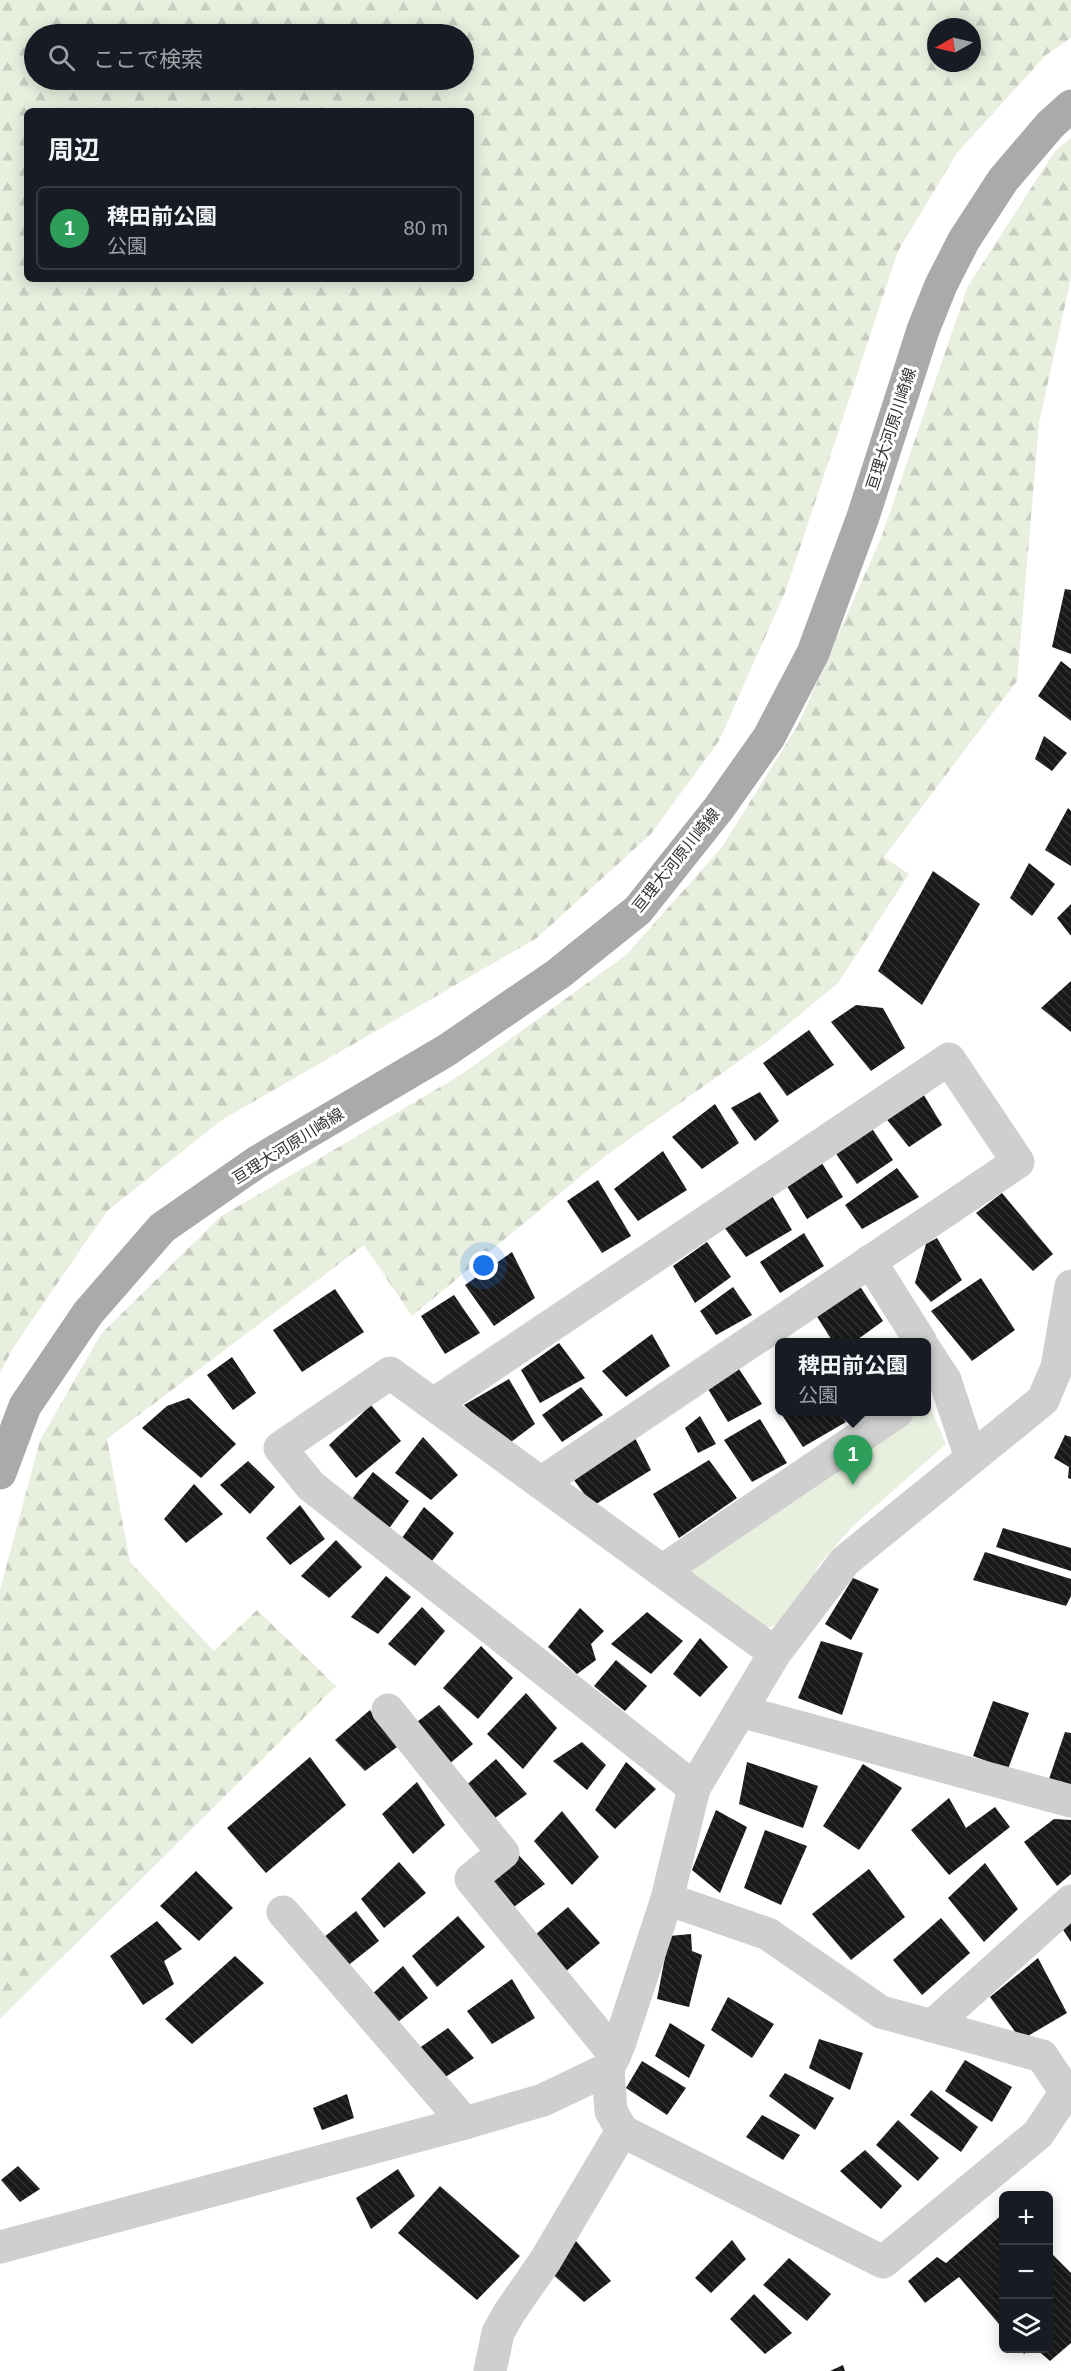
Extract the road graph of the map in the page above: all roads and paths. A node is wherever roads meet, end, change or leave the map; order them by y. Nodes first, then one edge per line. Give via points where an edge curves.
1 (1071, 106) edge
2 (870, 1261) junction
3 (1071, 1286) edge
4 (918, 1338) edge
5 (931, 1367) edge
6 (936, 1386) edge
7 (434, 1404) junction
8 (891, 1416) edge
9 (970, 1458) junction
10 (0, 1473) edge
11 (541, 1483) junction
12 (662, 1570) junction
13 (775, 1653) junction
14 (388, 1710) dead end
15 (740, 1711) junction
16 (694, 1788) junction
17 (1071, 1800) edge
18 (667, 1899) junction
19 (1071, 1901) edge
20 (283, 1912) dead end
21 (932, 2026) junction
22 (611, 2062) junction
23 (1069, 2093) edge
24 (465, 2124) junction
25 (622, 2131) junction
26 (0, 2247) edge
27 (490, 2371) edge

1 - 10 main road, 亘理大河原川崎線 via 1003,180 964,240 941,285 813,653 769,737 719,808 638,910 558,974 447,1050 257,1162 162,1228 88,1313 25,1406
2 - 4 street
2 - 7 street via 1017,1162 949,1059
2 - 11 street
3 - 9 street via 1057,1367 1043,1400
5 - 6 street
6 - 9 street
7 - 11 street
7 - 16 street via 390,1373 280,1448 311,1486
8 - 12 street
9 - 13 street via 845,1561
11 - 12 street
12 - 13 street
13 - 15 street
14 - 22 street via 503,1853 471,1879
15 - 16 street
15 - 17 street
16 - 18 street
18 - 21 street via 768,1934 881,2012
18 - 22 street
19 - 21 street
20 - 24 street
21 - 23 street via 1042,2056
22 - 24 street via 543,2100
22 - 25 street via 611,2111
23 - 25 street via 1038,2134 884,2262
24 - 26 street
25 - 27 street via 545,2261 508,2313 498,2332

